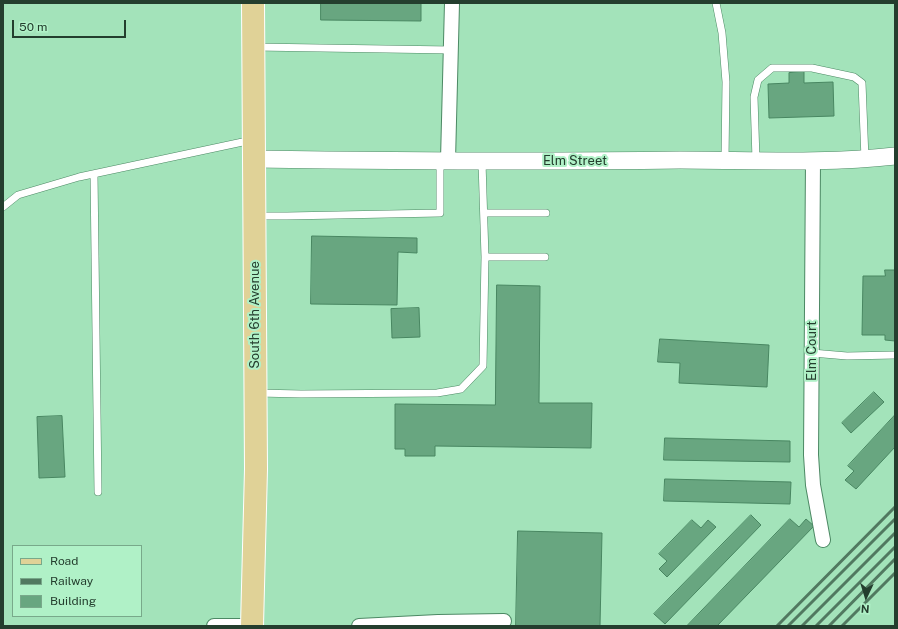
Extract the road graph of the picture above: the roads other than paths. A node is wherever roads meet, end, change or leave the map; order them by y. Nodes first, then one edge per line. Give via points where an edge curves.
1 (253, 3) edge
2 (452, 3) edge
3 (716, 3) edge
4 (253, 47) junction
5 (451, 50) junction
6 (255, 149) junction
7 (895, 156) edge
8 (866, 159) junction
9 (444, 160) junction
10 (725, 160) junction
11 (756, 160) junction
12 (813, 160) junction
13 (482, 161) junction
14 (94, 174) junction
15 (3, 207) edge
16 (484, 213) junction
17 (546, 213) dead end
18 (255, 216) junction
19 (485, 257) junction
20 (545, 257) dead end
21 (812, 353) junction
22 (895, 355) edge
23 (256, 393) junction
24 (98, 492) dead end
25 (823, 540) dead end
26 (504, 621) dead end
27 (214, 626) edge
28 (253, 626) edge
29 (359, 626) edge

1 - 4 main road, South 6th Avenue
2 - 5 street
3 - 10 lane via 722,33 726,82
4 - 5 lane
4 - 6 main road, South 6th Avenue
5 - 9 street
6 - 9 street, Elm Street
6 - 14 lane
6 - 18 main road, South 6th Avenue
7 - 8 street, Elm Street
8 - 11 lane via 862,83 854,77 812,68 772,68 758,80 754,97
8 - 12 street, Elm Street
9 - 13 street, Elm Street
9 - 18 lane via 440,213
10 - 11 street, Elm Street
10 - 13 street, Elm Street
11 - 12 street, Elm Street
12 - 21 street, Elm Court
13 - 16 lane
14 - 15 lane via 18,195
14 - 24 lane
16 - 17 lane
16 - 19 lane
18 - 23 main road, South 6th Avenue
19 - 20 lane
19 - 23 lane via 483,366 461,389 437,393
21 - 22 lane via 848,356
21 - 25 street, Elm Court via 811,455 813,485
23 - 28 main road, South 6th Avenue
26 - 29 street
27 - 28 street

